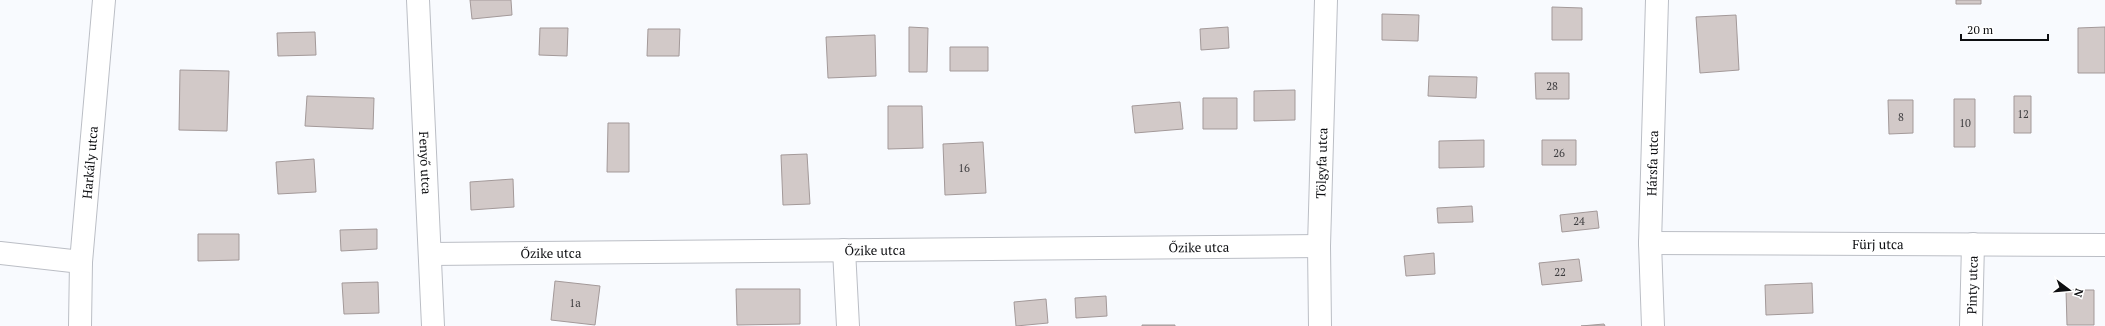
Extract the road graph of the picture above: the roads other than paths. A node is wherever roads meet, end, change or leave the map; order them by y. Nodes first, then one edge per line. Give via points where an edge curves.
1 (104, 0) edge
2 (418, 0) edge
3 (1326, 0) edge
4 (1657, 0) edge
5 (1650, 243) junction
6 (1973, 244) junction
7 (1319, 246) junction
8 (2105, 246) edge
9 (844, 250) junction
10 (0, 254) edge
11 (431, 254) junction
12 (81, 262) junction
13 (80, 326) edge
14 (433, 326) edge
15 (848, 326) edge
16 (1320, 326) edge
17 (1653, 326) edge
18 (1970, 326) edge

1 - 12 street, Harkály utca
2 - 11 street, Fenyő utca
3 - 7 street, Tölgyfa utca
4 - 5 street, Hársfa utca
5 - 6 street, Fürj utca
5 - 17 street, Hársfa utca
6 - 8 street, Fürj utca
6 - 18 street, Pinty utca
7 - 9 street, Őzike utca
7 - 16 street, Tölgyfa utca
9 - 11 street, Őzike utca
9 - 15 street
10 - 12 street
11 - 14 street, Fenyő utca
12 - 13 street, Harkály utca

